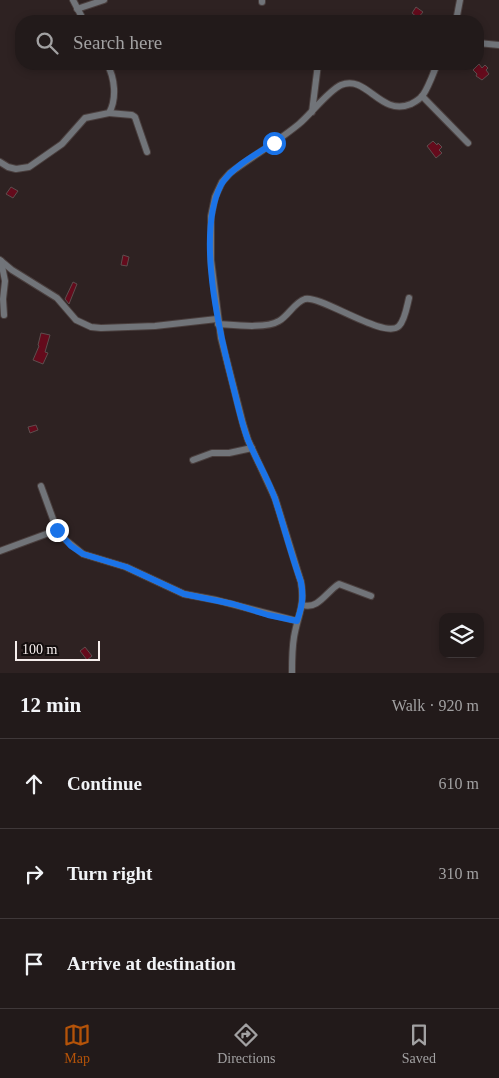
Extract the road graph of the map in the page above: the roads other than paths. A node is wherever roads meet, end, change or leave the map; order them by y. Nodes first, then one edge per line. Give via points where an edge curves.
1 (73, 0) edge
2 (104, 0) edge
3 (460, 0) edge
4 (77, 8) junction
5 (81, 15) edge
6 (457, 15) edge
7 (484, 44) edge
8 (499, 45) edge
9 (110, 70) edge
10 (317, 70) edge
11 (435, 70) edge
12 (422, 96) junction
13 (312, 112) junction
14 (109, 113) junction
15 (468, 143) dead end
16 (147, 152) dead end
17 (0, 162) edge
18 (0, 260) edge
19 (409, 298) dead end
20 (4, 315) dead end
21 (218, 322) junction
22 (252, 448) junction
23 (193, 460) dead end
24 (42, 486) dead end
25 (57, 530) junction
26 (0, 551) edge
27 (371, 596) dead end
28 (303, 606) junction
29 (297, 621) junction
30 (292, 673) edge

1 - 4 street
2 - 4 street
3 - 6 street
4 - 5 street
7 - 8 street
9 - 14 street via 114,86
10 - 13 street
11 - 12 street
12 - 13 street via 397,108 362,87 348,84 335,90
12 - 15 street
13 - 21 street via 230,173 215,197 210,234
14 - 16 street via 136,117
14 - 17 street via 85,118 62,144 29,167 16,169
18 - 20 street via 4,273
18 - 21 street via 57,298 76,320 91,327
19 - 21 street via 400,324 392,330 312,299 302,301 272,324 251,326
21 - 22 street
22 - 23 street via 212,453
22 - 28 street via 274,498 301,582
24 - 25 street
25 - 26 street
25 - 29 street via 83,554 126,567 184,594
27 - 28 street via 339,584 315,605
28 - 29 street
29 - 30 street

